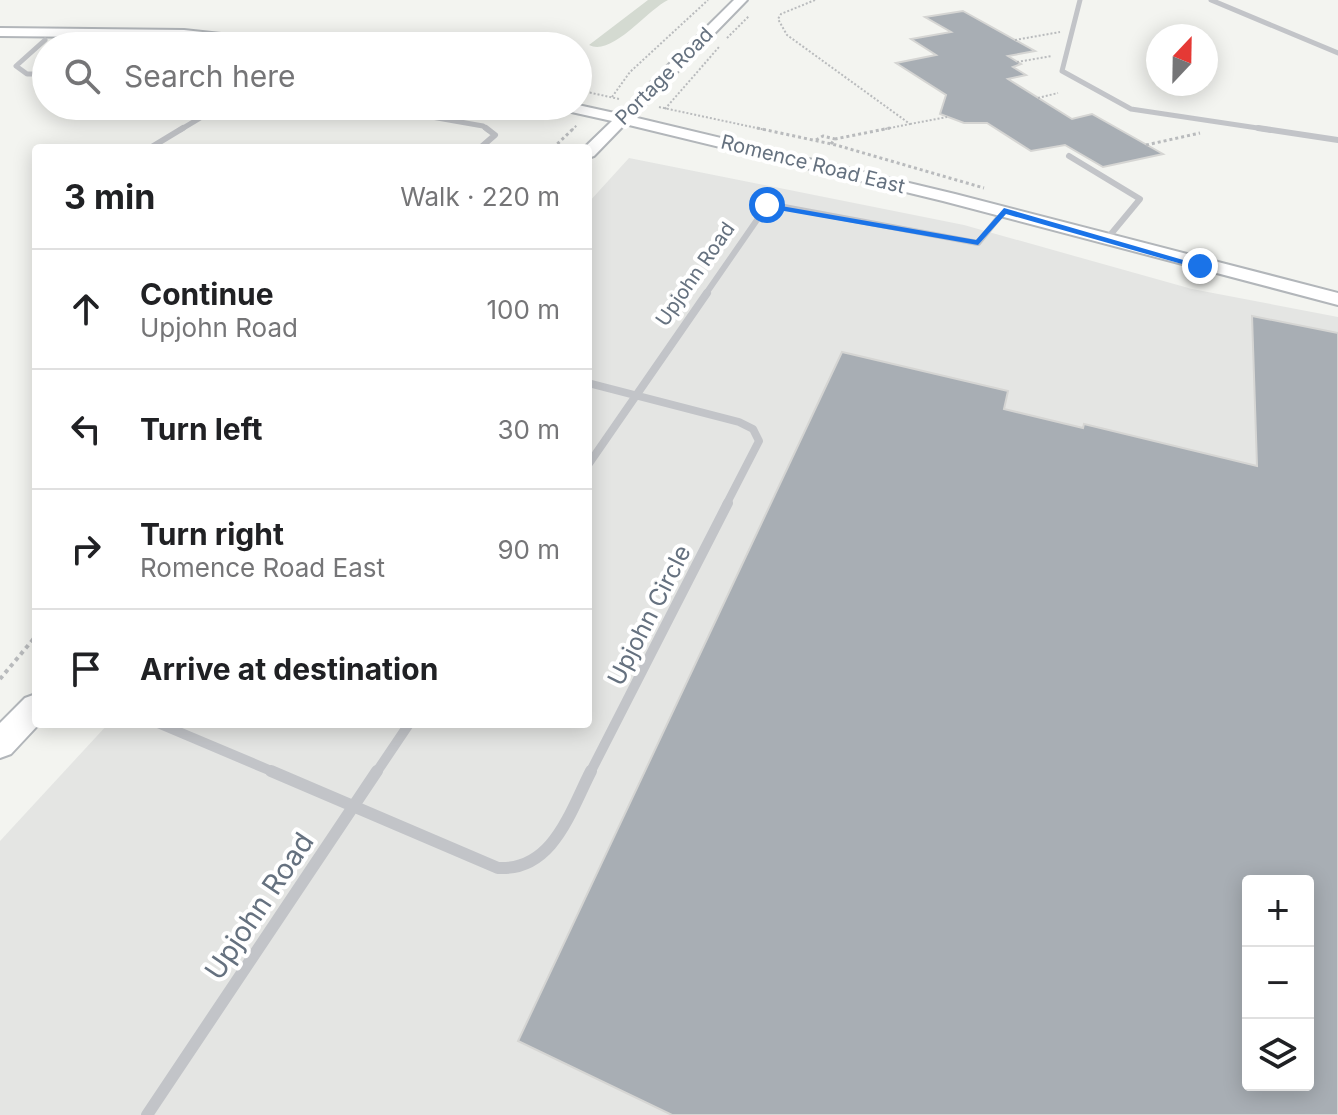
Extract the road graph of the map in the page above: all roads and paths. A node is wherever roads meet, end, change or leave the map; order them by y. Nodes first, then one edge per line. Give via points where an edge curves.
1 (708, 0) edge
2 (741, 0) edge
3 (815, 0) edge
4 (1080, 0) edge
5 (1211, 0) edge
6 (750, 15) dead end
7 (0, 32) edge
8 (1062, 32) dead end
9 (32, 35) edge
10 (32, 38) edge
11 (0, 40) edge
12 (1015, 40) dead end
13 (32, 52) edge
14 (1338, 53) edge
15 (1055, 55) dead end
16 (1017, 62) dead end
17 (32, 74) edge
18 (1058, 93) dead end
19 (612, 97) dead end
20 (1038, 98) dead end
21 (592, 103) edge
22 (665, 109) dead end
23 (592, 110) edge
24 (626, 114) junction
25 (947, 117) dead end
26 (197, 120) edge
27 (449, 120) edge
28 (583, 120) dead end
29 (910, 124) junction
30 (1213, 130) dead end
31 (835, 139) junction
32 (815, 140) dead end
33 (1338, 140) edge
34 (157, 144) edge
35 (485, 144) edge
36 (557, 144) edge
37 (831, 144) dead end
38 (1146, 145) dead end
39 (592, 149) edge
40 (1069, 156) dead end
41 (1004, 211) junction
42 (1106, 240) junction
43 (1338, 299) edge
44 (592, 384) edge
45 (636, 395) junction
46 (592, 459) edge
47 (32, 641) edge
48 (0, 679) edge
49 (32, 711) edge
50 (169, 728) edge
51 (406, 728) edge
52 (0, 744) edge
53 (352, 806) junction
54 (147, 1115) edge

1 - 19 path via 630,72
2 - 24 street, Portage Road
3 - 29 path via 781,14 778,19 787,35
4 - 33 lane via 1062,71 1104,95 1131,109
5 - 14 lane
6 - 22 path
7 - 9 street
8 - 12 path
10 - 11 street
13 - 17 lane via 16,66
15 - 16 path
18 - 20 path
21 - 24 street
23 - 24 street
24 - 39 street, Portage Road
24 - 41 street, Romence Road East
25 - 29 path
26 - 34 lane
27 - 35 lane via 483,126 495,135
28 - 36 path
29 - 31 path
30 - 38 path
31 - 32 path
31 - 37 path
40 - 42 lane via 1140,199
41 - 42 street, Romence Road East
41 - 45 lane, Upjohn Road via 978,243 768,204
42 - 43 street, Romence Road East
44 - 45 lane, Upjohn Circle
45 - 46 lane, Upjohn Road
45 - 53 lane, Upjohn Circle via 739,422 753,429 759,441 556,840 538,859 514,869 498,868
47 - 48 path
49 - 52 street
50 - 53 lane, Upjohn Circle
51 - 53 lane, Upjohn Road
53 - 54 lane, Upjohn Road

